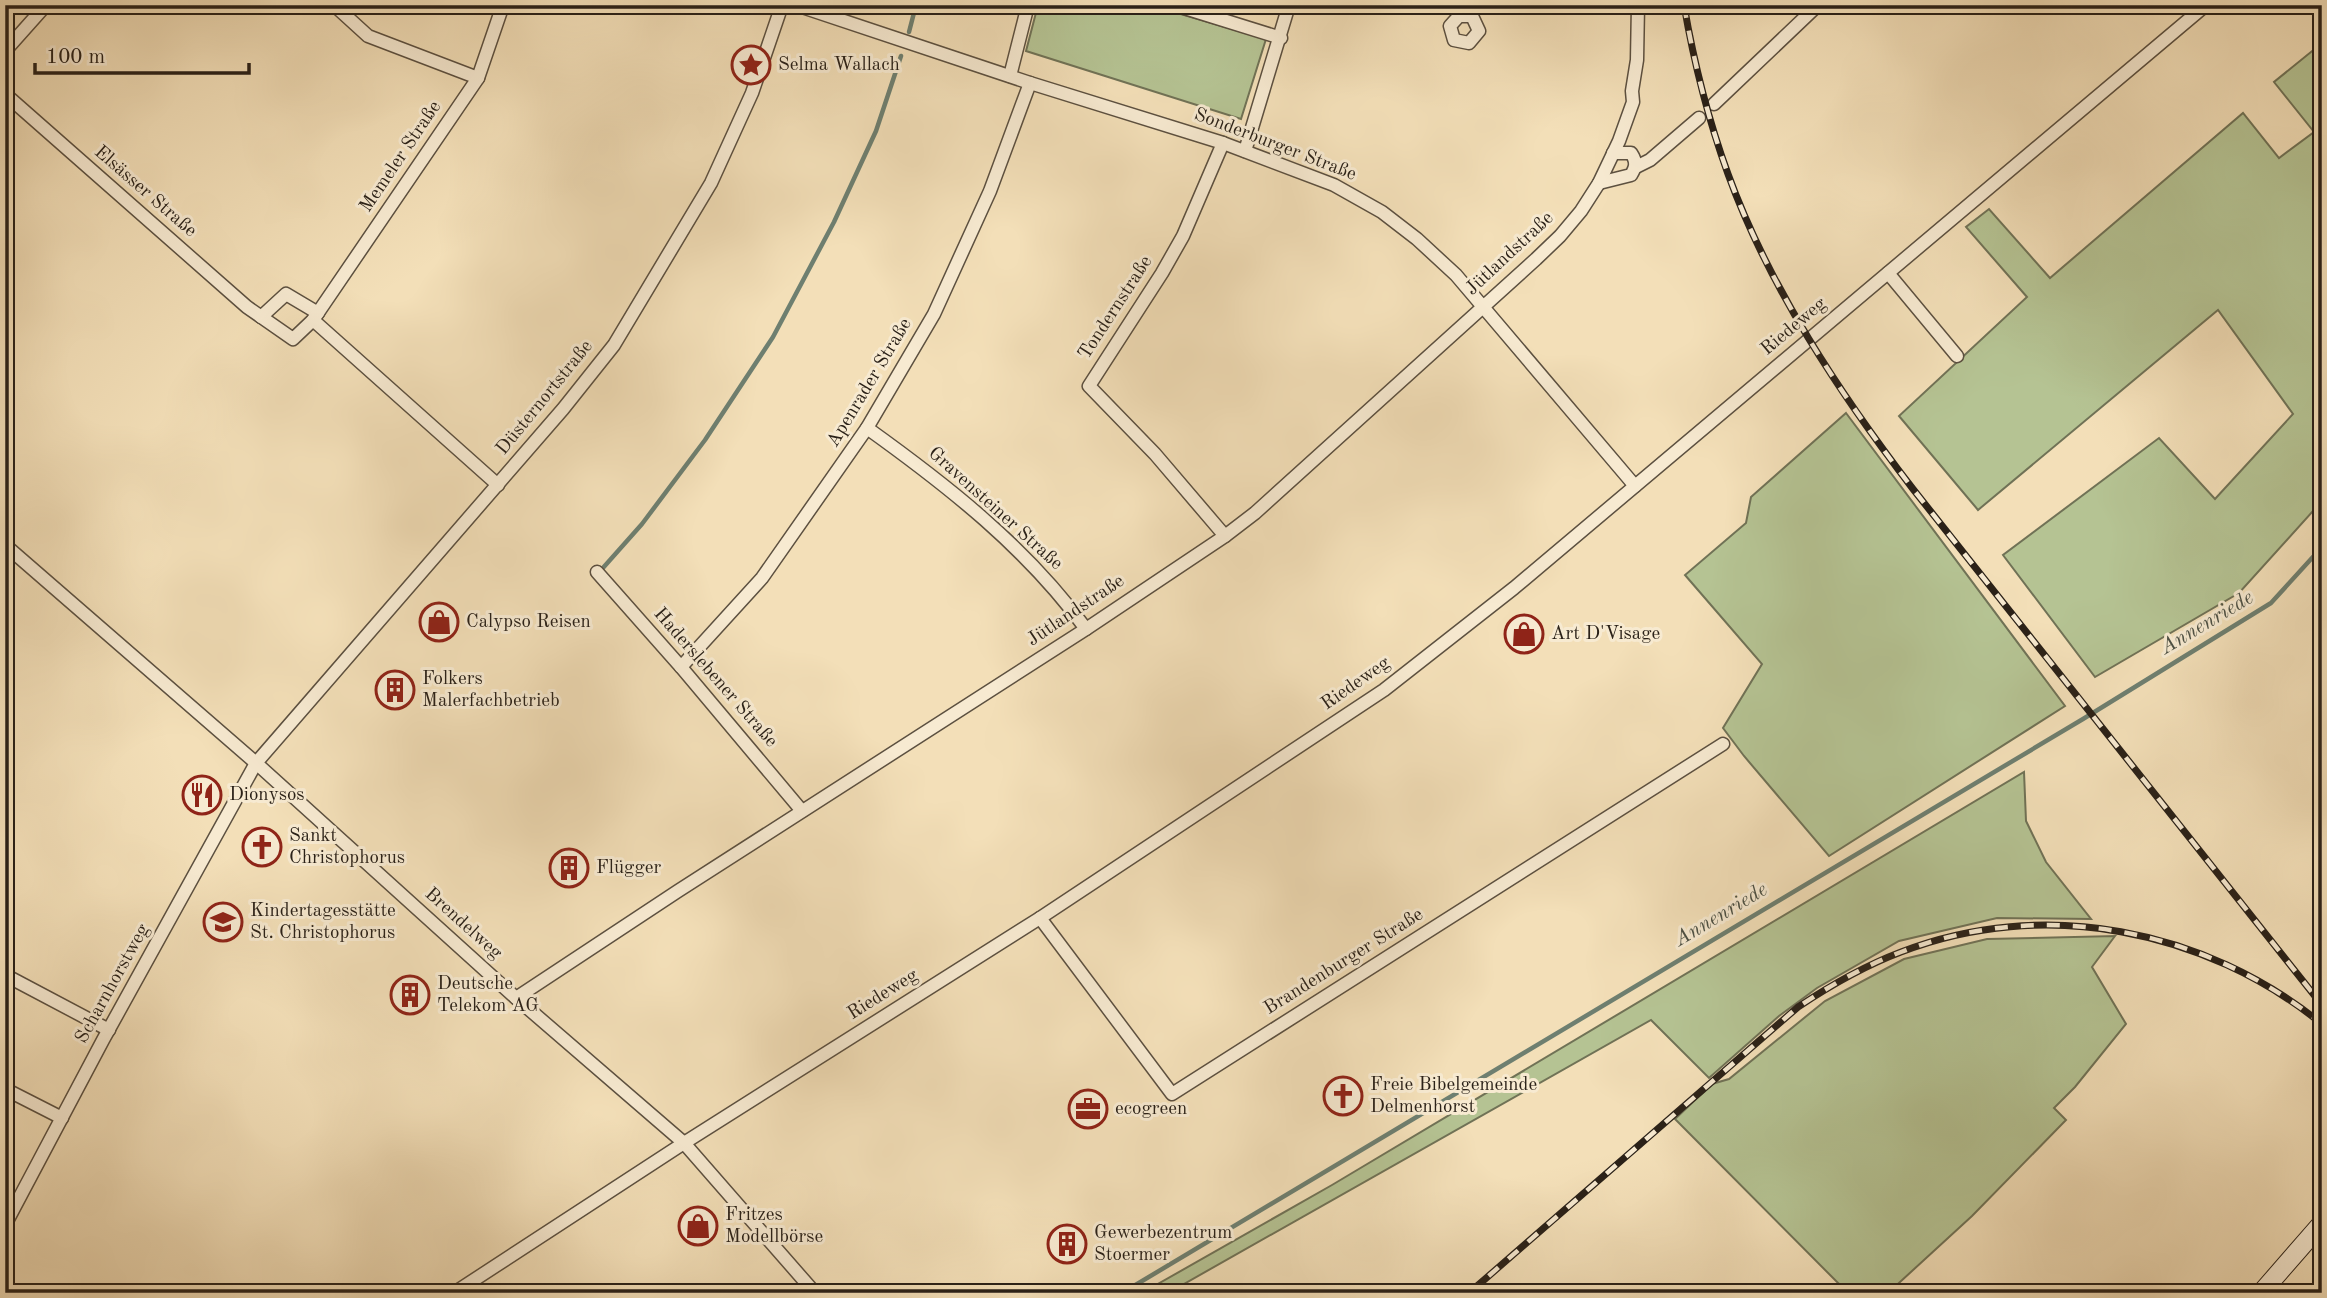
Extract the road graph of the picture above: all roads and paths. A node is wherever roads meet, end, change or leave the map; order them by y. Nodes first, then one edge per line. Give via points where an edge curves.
1 (46, 5) edge
2 (334, 5) edge
3 (503, 5) edge
4 (782, 5) edge
5 (796, 5) edge
6 (1028, 5) edge
7 (1174, 5) edge
8 (1289, 5) edge
9 (1638, 5) edge
10 (2206, 5) edge
11 (1815, 6) edge
12 (1281, 38) junction
13 (5, 51) edge
14 (1010, 76) junction
15 (478, 78) junction
16 (1030, 83) junction
17 (5, 94) edge
18 (1714, 104) dead end
19 (1699, 118) dead end
20 (1223, 143) junction
21 (1245, 150) junction
22 (1613, 153) junction
23 (1636, 167) junction
24 (1599, 183) junction
25 (1888, 273) junction
26 (1483, 306) junction
27 (261, 317) junction
28 (315, 317) junction
29 (1957, 356) dead end
30 (867, 429) junction
31 (498, 485) junction
32 (1635, 486) junction
33 (1226, 536) junction
34 (5, 545) edge
35 (597, 572) dead end
36 (1086, 629) junction
37 (681, 667) junction
38 (1723, 744) dead end
39 (256, 763) junction
40 (802, 811) junction
41 (1040, 918) junction
42 (5, 975) edge
43 (516, 998) junction
44 (109, 1030) junction
45 (5, 1089) edge
46 (62, 1118) junction
47 (684, 1143) junction
48 (2322, 1223) edge
49 (5, 1225) edge
50 (454, 1293) edge
51 (815, 1293) edge
52 (2261, 1293) edge

1 - 13 street
2 - 15 street via 368,36
3 - 15 street, Memeler Straße
4 - 31 street, Düsternortstraße via 752,93 711,183 614,345
5 - 14 street, Sonderburger Straße
6 - 14 street
7 - 12 street
8 - 12 street
9 - 22 street, Jütlandstraße via 1633,102
10 - 25 street, Riedeweg
11 - 18 street
12 - 21 street
14 - 16 street, Sonderburger Straße
15 - 28 street, Memeler Straße
16 - 20 street, Sonderburger Straße
16 - 30 street, Apenrader Straße via 990,191 934,314
17 - 27 street, Elsässer Straße
19 - 23 street
20 - 21 street, Sonderburger Straße
20 - 33 street, Tondernstraße via 1183,236 1089,386
21 - 26 street, Sonderburger Straße via 1334,185 1382,212 1456,275
22 - 23 street via 1631,153
22 - 24 street, Jütlandstraße
23 - 24 street via 1631,176
24 - 26 street, Jütlandstraße via 1560,236
25 - 29 street
25 - 32 street, Riedeweg
26 - 32 street, Sonderburger Straße
26 - 33 street, Jütlandstraße
27 - 28 street, Elsässer Straße via 293,339
27 - 28 street via 286,294
28 - 31 street
30 - 36 street, Gravensteiner Straße via 936,477 1027,559
30 - 37 street, Apenrader Straße via 762,578
31 - 39 street, Düsternortstraße
32 - 41 street, Riedeweg via 1384,690
33 - 36 street, Jütlandstraße
34 - 39 street, Brendelweg
35 - 37 street, Haderslebener Straße
36 - 40 street, Jütlandstraße
37 - 40 street, Haderslebener Straße
38 - 41 street, Brandenburger Straße via 1172,1094
39 - 43 street, Brendelweg
39 - 44 street, Scharnhorstweg
40 - 43 street, Jütlandstraße
41 - 47 street, Riedeweg
42 - 44 street
43 - 47 street, Brendelweg
44 - 46 street, Scharnhorstweg
45 - 46 street
46 - 49 street, Scharnhorstweg
47 - 50 street, Riedeweg
47 - 51 street, Brendelweg
48 - 52 street

